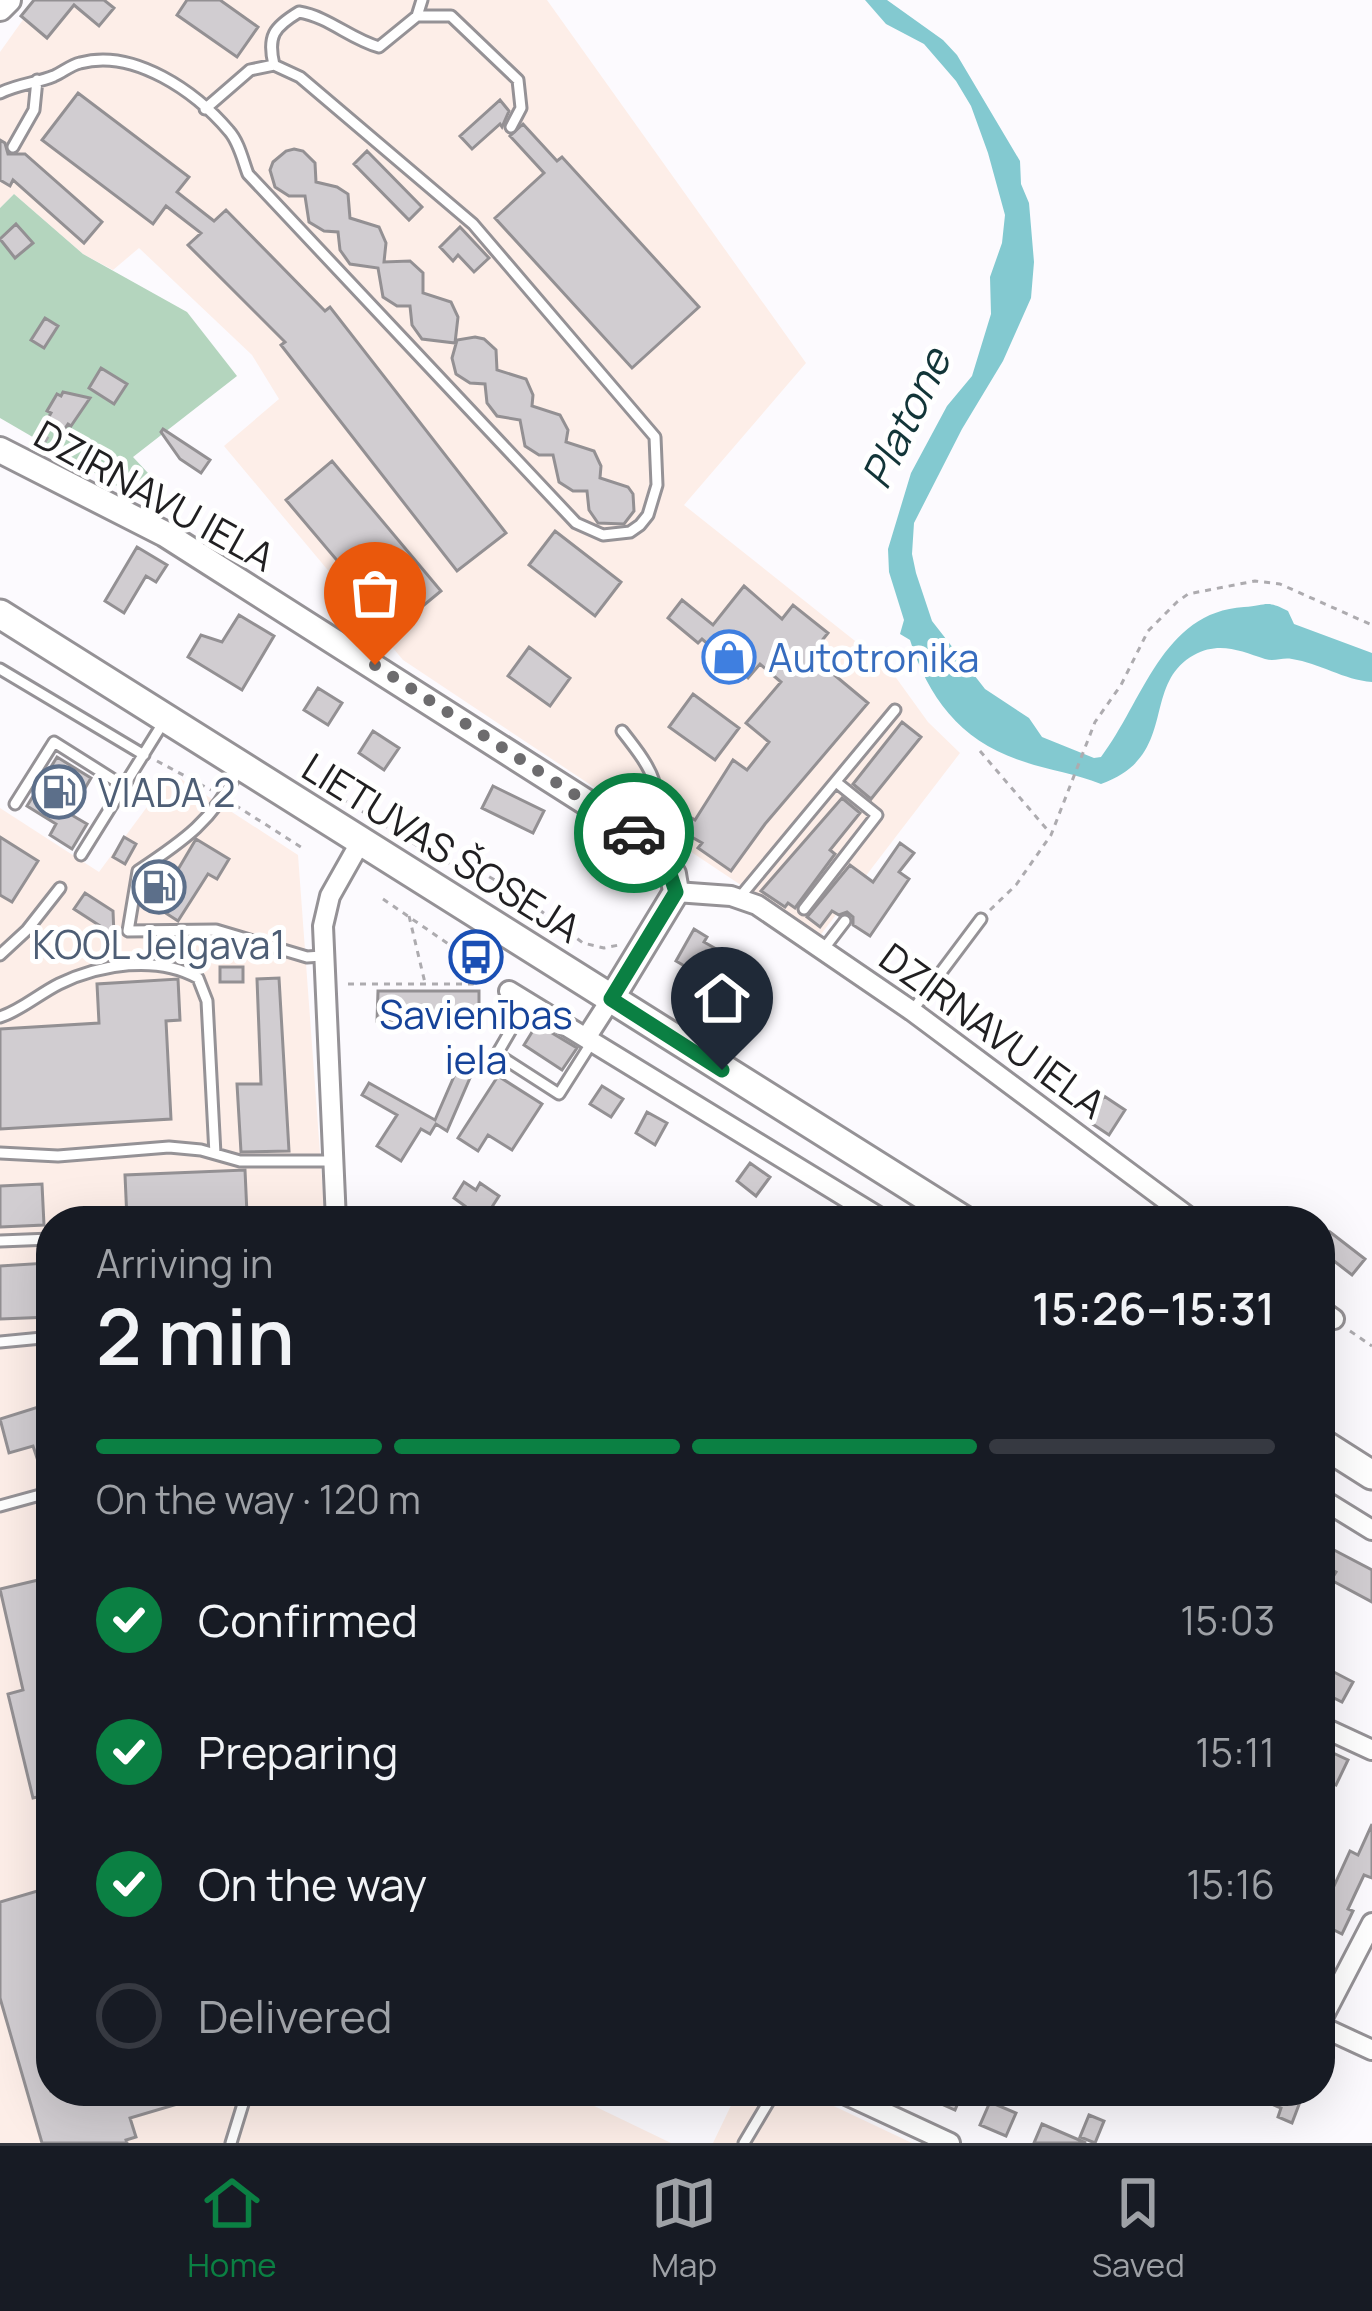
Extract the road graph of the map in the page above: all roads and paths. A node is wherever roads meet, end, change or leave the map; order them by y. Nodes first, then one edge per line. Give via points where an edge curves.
1 (8, 0) edge
2 (422, 0) edge
3 (0, 8) edge
4 (417, 16) junction
5 (274, 65) junction
6 (37, 80) junction
7 (0, 93) edge
8 (206, 109) junction
9 (511, 127) dead end
10 (13, 147) dead end
11 (49, 435) dead end
12 (45, 442) dead end
13 (0, 450) edge
14 (0, 614) edge
15 (1372, 625) edge
16 (0, 669) edge
17 (895, 710) dead end
18 (166, 718) junction
19 (622, 731) dead end
20 (980, 752) dead end
21 (144, 755) junction
22 (241, 766) junction
23 (176, 769) dead end
24 (301, 773) dead end
25 (836, 782) junction
26 (122, 785) junction
27 (15, 804) dead end
28 (1051, 835) junction
29 (361, 841) junction
30 (294, 842) dead end
31 (656, 846) junction
32 (304, 849) dead end
33 (80, 855) dead end
34 (60, 888) dead end
35 (676, 892) junction
36 (523, 897) junction
37 (383, 898) dead end
38 (739, 898) junction
39 (519, 902) dead end
40 (804, 909) dead end
41 (409, 916) junction
42 (981, 919) joint
43 (845, 921) dead end
44 (621, 944) dead end
45 (464, 946) dead end
46 (455, 947) junction
47 (822, 951) junction
48 (0, 955) edge
49 (323, 956) junction
50 (483, 968) junction
51 (347, 984) dead end
52 (426, 984) junction
53 (509, 991) joint
54 (611, 999) junction
55 (527, 1003) junction
56 (913, 1011) junction
57 (0, 1017) edge
58 (589, 1040) junction
59 (0, 1154) edge
60 (215, 1154) junction
61 (332, 1161) junction
62 (335, 1206) edge
63 (860, 1206) edge
64 (941, 1206) edge
65 (1174, 1206) edge
66 (36, 1240) edge
67 (0, 1241) edge
68 (1335, 1320) edge
69 (36, 1339) edge
70 (0, 1342) edge
71 (1372, 1346) edge
72 (1335, 1452) edge
73 (1372, 1475) edge
74 (36, 1496) edge
75 (0, 1506) edge
76 (1335, 1507) edge
77 (1372, 1530) edge
78 (1335, 1733) edge
79 (1372, 1750) edge
80 (1372, 1923) edge
81 (1335, 1996) edge
82 (1335, 2032) edge
83 (1372, 2050) edge
84 (243, 2106) edge
85 (766, 2106) edge
86 (870, 2106) edge
87 (231, 2143) edge
88 (745, 2143) edge
89 (950, 2143) edge

1 - 3 street
2 - 4 lane
4 - 5 lane via 380,47 299,12 276,26 268,43
4 - 9 lane via 451,16 518,80 521,108
5 - 8 lane via 250,70
5 - 8 lane via 300,77 473,224 655,437 657,484 640,525 603,535 576,523 248,175 233,134
6 - 7 lane
6 - 8 lane via 82,62 148,68
6 - 10 lane via 34,110
11 - 12 path
13 - 31 street, DZIRNAVU IELA via 136,516
14 - 18 main road, LIETUVAS ŠOSEJA
15 - 28 path via 1280,584 1188,594 1148,631 1088,740
16 - 21 lane
17 - 25 lane
18 - 21 lane
18 - 22 main road, LIETUVAS ŠOSEJA
19 - 31 lane via 661,798
20 - 28 path
21 - 23 path
21 - 26 lane
22 - 29 main road, LIETUVAS ŠOSEJA
22 - 49 lane via 197,831 138,871 128,931 215,930
24 - 36 path via 440,860
25 - 38 lane
25 - 40 lane via 877,815
26 - 27 lane via 53,742
26 - 33 lane
28 - 42 path
29 - 49 street via 330,896
29 - 54 main road, LIETUVAS ŠOSEJA
30 - 32 path
31 - 35 street
34 - 48 lane
35 - 38 street, DZIRNAVU IELA
35 - 54 street
36 - 39 path
36 - 44 path via 583,943
37 - 41 path
38 - 47 street, DZIRNAVU IELA
41 - 46 path
41 - 52 path
42 - 56 lane
43 - 47 lane
45 - 46 path
46 - 50 path
47 - 56 street, DZIRNAVU IELA
49 - 61 street
50 - 52 path via 472,984
50 - 53 path
51 - 52 path
53 - 55 street
54 - 58 street
54 - 64 main road, LIETUVAS ŠOSEJA
55 - 58 street
55 - 58 lane via 497,1054 559,1094
56 - 65 street, DZIRNAVU IELA
57 - 60 lane via 105,968 150,964 198,978 209,1022
58 - 63 street
59 - 60 lane via 169,1147
60 - 61 lane
61 - 62 street
66 - 67 lane
68 - 71 path
69 - 70 lane
72 - 73 main road
74 - 75 lane
76 - 77 street
78 - 79 street
80 - 81 street
82 - 83 street
84 - 87 lane
85 - 88 lane
86 - 89 street

